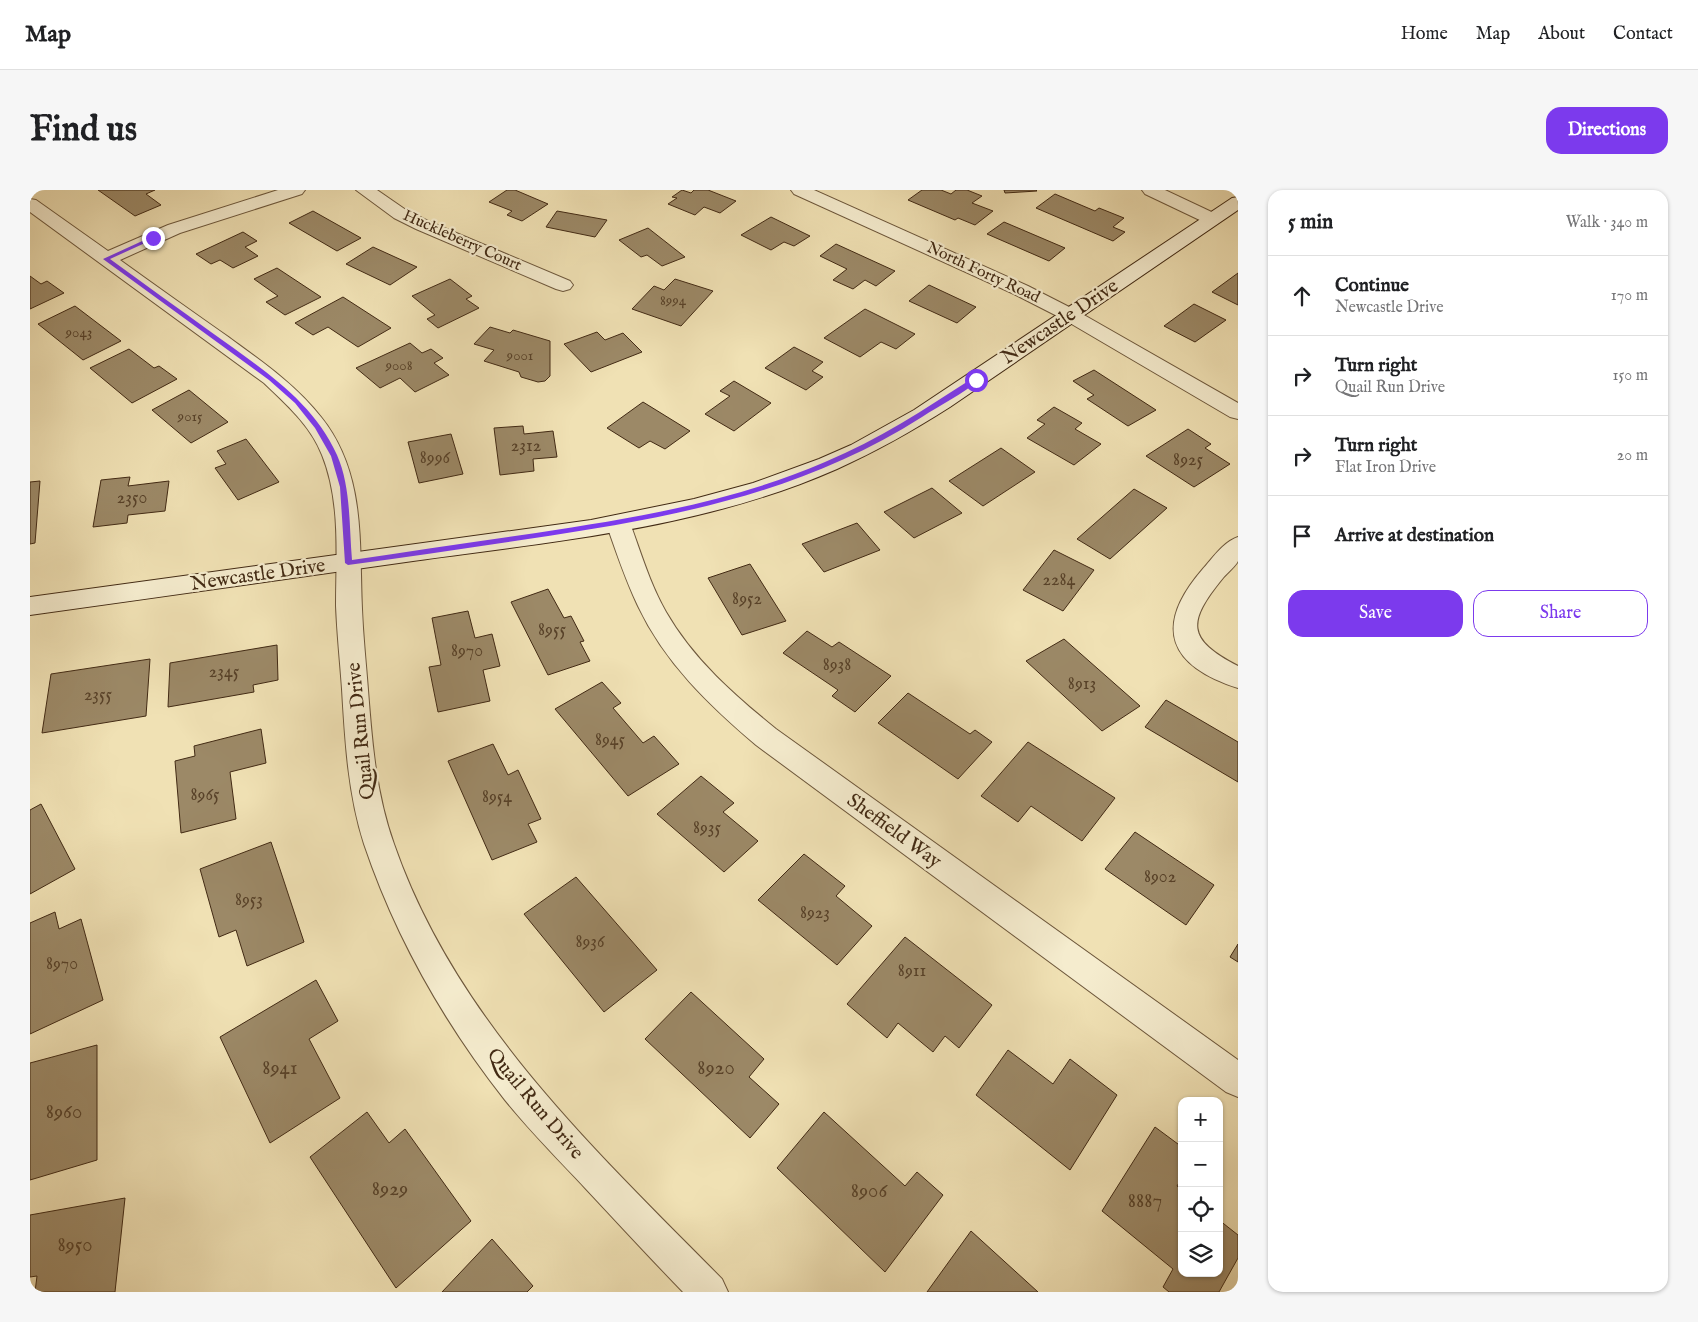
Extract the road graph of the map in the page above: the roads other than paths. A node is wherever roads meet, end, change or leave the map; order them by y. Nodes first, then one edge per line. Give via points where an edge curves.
1 (296, 190) edge
2 (365, 190) edge
3 (800, 190) edge
4 (1151, 190) edge
5 (1238, 202) edge
6 (30, 204) edge
7 (1212, 219) junction
8 (106, 259) junction
9 (563, 285) dead end
10 (1070, 315) junction
11 (1238, 412) edge
12 (618, 523) junction
13 (1238, 546) edge
14 (348, 563) junction
15 (30, 606) edge
16 (1238, 678) edge
17 (1238, 1080) edge
18 (709, 1292) edge

1 - 8 street via 174,229
2 - 9 street, Huckleberry Court via 422,225
3 - 10 street, North Forty Road
4 - 7 street
5 - 7 street, Newcastle Drive
6 - 8 street, Quail Run Drive
7 - 10 street, Newcastle Drive
8 - 14 street, Quail Run Drive via 271,378 297,401 318,427 334,456 343,487
10 - 11 street, North Forty Road
10 - 12 street, Newcastle Drive via 930,409 859,450 747,493
12 - 14 street, Newcastle Drive
12 - 17 street, Sheffield Way via 657,620 684,660 720,700 766,737
13 - 16 street via 1194,598 1184,619 1184,637 1195,653
14 - 15 street, Newcastle Drive
14 - 18 street, Quail Run Drive via 364,788 400,898 430,960 470,1024 517,1089

